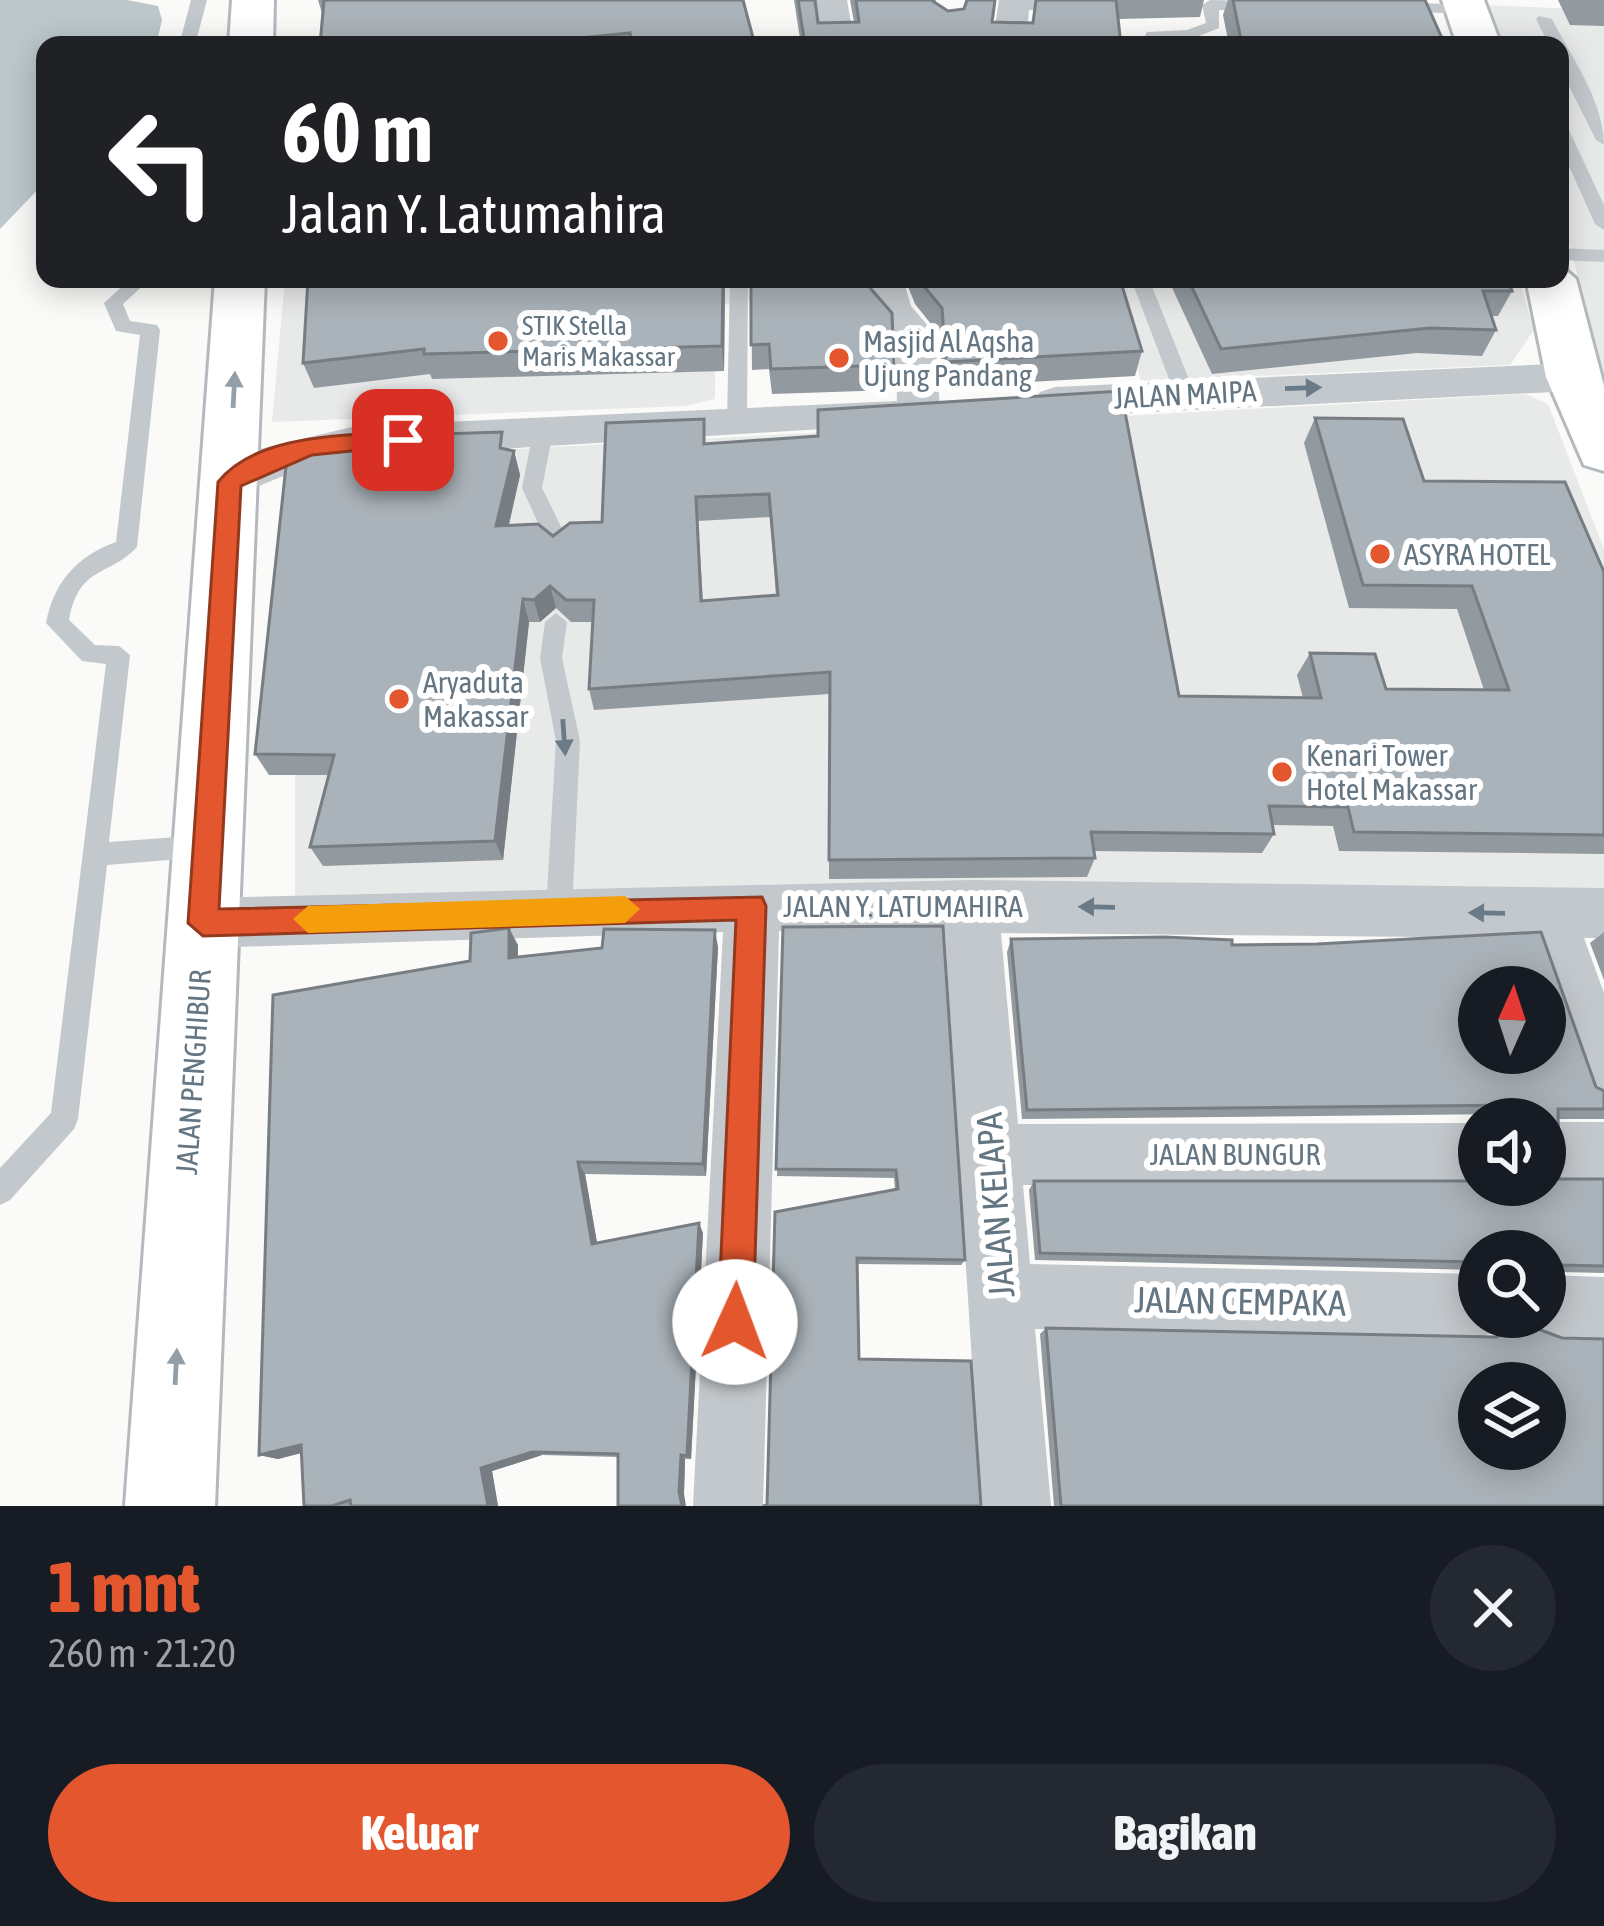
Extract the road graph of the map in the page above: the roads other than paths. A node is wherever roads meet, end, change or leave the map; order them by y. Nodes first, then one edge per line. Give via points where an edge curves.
1 (220, 0) edge
2 (253, 0) edge
3 (831, 0) edge
4 (1072, 0) edge
5 (199, 2) edge
6 (1266, 6) edge
7 (1378, 8) edge
8 (1472, 14) edge
9 (1544, 19) dead end
10 (190, 36) edge
11 (251, 36) edge
12 (837, 36) edge
13 (1010, 36) edge
14 (1151, 36) edge
15 (1552, 36) edge
16 (1569, 80) edge
17 (1604, 140) edge
18 (1569, 148) edge
19 (1604, 224) edge
20 (1569, 254) edge
21 (1604, 256) edge
22 (130, 288) edge
23 (240, 288) edge
24 (739, 288) edge
25 (749, 288) edge
26 (887, 288) edge
27 (1144, 288) edge
28 (1553, 288) edge
29 (1573, 376) junction
30 (1184, 392) junction
31 (1012, 405) edge
32 (965, 408) edge
33 (919, 411) junction
34 (743, 421) junction
35 (543, 432) junction
36 (1604, 451) edge
37 (230, 482) junction
38 (560, 547) edge
39 (556, 622) edge
40 (208, 845) junction
41 (93, 855) junction
42 (971, 905) junction
43 (752, 906) junction
44 (559, 911) junction
45 (1576, 913) edge
46 (203, 923) junction
47 (1604, 1075) edge
48 (1604, 1153) edge
49 (1458, 1154) edge
50 (1566, 1154) edge
51 (992, 1155) junction
52 (0, 1190) edge
53 (1001, 1296) junction
54 (1458, 1306) edge
55 (1566, 1308) edge
56 (1604, 1309) edge
57 (155, 1498) edge
58 (728, 1506) edge
59 (1016, 1506) edge

1 - 5 lane
2 - 11 main road
3 - 12 street
4 - 13 street via 1014,2
5 - 10 lane
6 - 14 lane via 1210,5 1214,25
7 - 8 lane
9 - 15 lane
16 - 17 lane
18 - 19 lane
20 - 21 lane
22 - 41 lane via 113,303 123,327 150,330 126,547 81,570 60,599 57,623 89,654 119,655
37 -> 23 main road, JALAN PENGHIBUR
24 - 34 lane
25 - 34 lane
26 - 33 street via 893,311 915,334
27 - 30 lane
28 - 29 main road
30 -> 29 street, JALAN MAIPA
29 - 36 main road
30 - 31 street, JALAN MAIPA
32 - 33 street
33 - 34 street
34 - 35 street
35 - 37 street via 311,447
35 - 38 lane via 532,488
37 - 40 main road, JALAN PENGHIBUR
39 -> 44 lane via 551,658 568,741
40 - 41 lane
40 - 46 main road, JALAN PENGHIBUR
41 - 52 lane via 64,1119
42 - 43 street, JALAN Y. LATUMAHIRA
45 -> 42 street, JALAN Y. LATUMAHIRA
42 - 51 street, JALAN KELAPA
43 - 44 street, JALAN Y. LATUMAHIRA
43 - 58 street
44 - 46 street, JALAN Y. LATUMAHIRA
45 - 47 street
57 -> 46 main road, JALAN PENGHIBUR
48 - 50 street
49 - 51 street, JALAN BUNGUR
51 - 53 street, JALAN KELAPA
53 - 54 street, JALAN CEMPAKA
53 - 59 street, JALAN KELAPA
55 - 56 street

